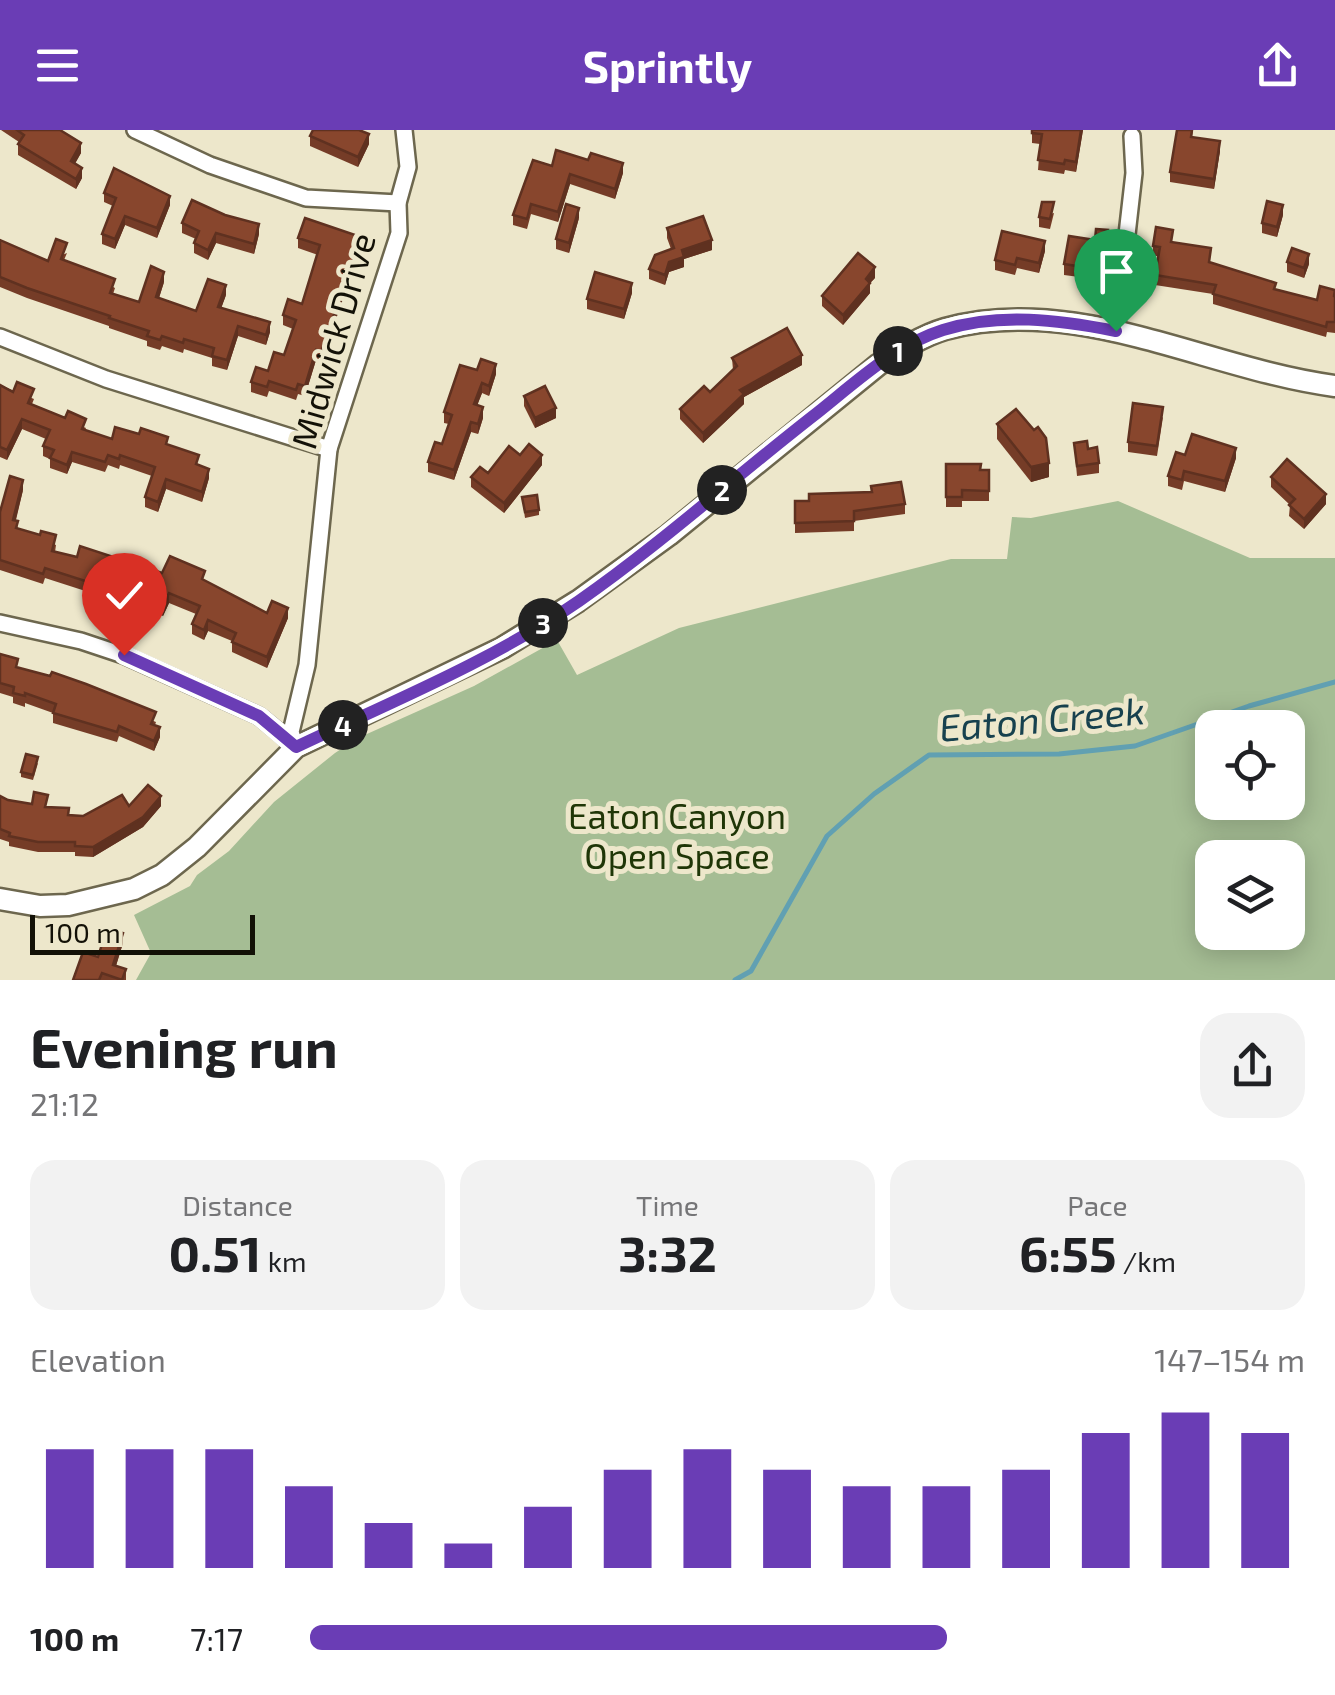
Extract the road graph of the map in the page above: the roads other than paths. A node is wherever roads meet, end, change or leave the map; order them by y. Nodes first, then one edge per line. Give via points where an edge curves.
1 (135, 130) edge
2 (404, 130) edge
3 (1132, 136) dead end
4 (398, 203) junction
5 (1116, 331) junction
6 (0, 337) edge
7 (1335, 386) edge
8 (329, 448) junction
9 (0, 623) edge
10 (296, 747) junction
11 (0, 899) edge

1 - 4 street via 306,198
2 - 4 street, Midwick Drive via 408,167
3 - 5 street via 1134,174
4 - 8 street, Midwick Drive via 398,233
5 - 7 main road
5 - 10 main road via 1007,320 944,330 908,345 670,534 554,616
6 - 8 street via 106,380
8 - 10 street, Midwick Drive via 307,665 291,732
9 - 10 street via 124,655 259,716
10 - 11 main road via 162,875 68,905

